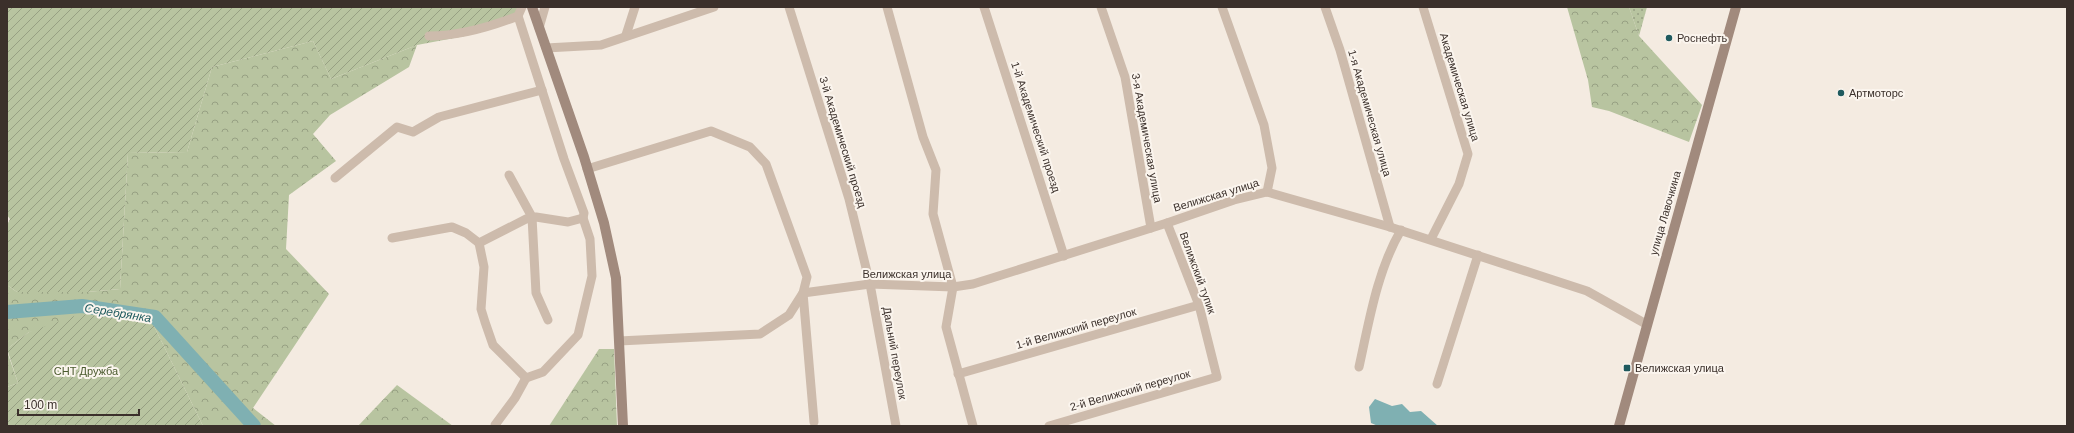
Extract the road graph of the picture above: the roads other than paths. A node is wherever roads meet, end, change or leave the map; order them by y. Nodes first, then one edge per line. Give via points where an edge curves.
1 (522, 7) edge
2 (532, 7) edge
3 (545, 7) edge
4 (635, 7) edge
5 (714, 7) edge
6 (789, 7) edge
7 (887, 7) edge
8 (984, 7) edge
9 (1101, 7) edge
10 (1222, 7) edge
11 (1325, 7) edge
12 (1423, 7) edge
13 (1736, 7) edge
14 (518, 16) junction
15 (539, 28) junction
16 (626, 35) junction
17 (429, 36) dead end
18 (546, 48) junction
19 (542, 90) junction
20 (588, 169) junction
21 (509, 175) dead end
22 (335, 178) dead end
23 (1267, 192) junction
24 (532, 218) junction
25 (583, 218) junction
26 (1167, 223) junction
27 (1390, 227) junction
28 (1151, 228) junction
29 (1401, 230) junction
30 (392, 238) dead end
31 (1431, 240) junction
32 (479, 244) junction
33 (1478, 255) junction
34 (1064, 256) junction
35 (870, 284) junction
36 (953, 287) junction
37 (803, 293) junction
38 (1199, 305) junction
39 (548, 320) dead end
40 (1646, 324) junction
41 (619, 341) junction
42 (1358, 367) dead end
43 (958, 374) junction
44 (1217, 377) joint
45 (526, 378) junction
46 (1437, 384) dead end
47 (814, 422) dead end
48 (495, 425) dead end
49 (622, 426) edge
50 (896, 426) edge
51 (972, 426) edge
52 (1048, 426) edge
53 (1619, 426) edge

1 - 14 street
2 - 15 street
3 - 15 street
4 - 16 street
5 - 16 street
6 - 35 street, 3-й Академический проезд via 849,199
7 - 36 street via 922,137 936,170 933,214
8 - 34 street, 1-й Академический проезд
9 - 28 street, 3-я Академическая улица via 1125,77
10 - 23 street via 1264,126 1272,168
11 - 27 street, 1-я Академическая улица via 1340,50
12 - 31 street, Академическая улица via 1468,154 1459,184
13 - 40 street, улица Лавочкина
14 - 17 street via 494,25 444,36
14 - 19 street
15 - 18 street
16 - 18 street via 600,44
18 - 20 street
19 - 22 street via 439,118 412,132 397,127
19 - 25 street via 584,213
20 - 37 street via 711,131 750,147 766,164 807,277
20 - 41 street via 604,223 616,278
21 - 24 street
23 - 26 street, Велижская улица via 1234,200
23 - 27 street, Велижская улица
24 - 25 street via 568,222
24 - 32 street via 526,218
24 - 39 street via 536,293
25 - 45 street via 590,238 592,276 578,335 543,372
26 - 28 street, Велижская улица
26 - 38 street, Велижский тупик
27 - 29 street, Велижская улица
28 - 34 street, Велижская улица
29 - 31 street, Велижская улица
29 - 42 street via 1394,242 1374,300
30 - 32 street via 452,227 466,233
31 - 33 street, Велижская улица
32 - 45 street via 484,268 481,309 493,345
33 - 40 street, Велижская улица via 1587,291
33 - 46 street
34 - 36 street, Велижская улица via 973,284
35 - 36 street, Велижская улица
35 - 37 street, Велижская улица
35 - 50 street, Дальний переулок
36 - 43 street via 946,327
37 - 41 street via 789,316 760,334
37 - 47 street
38 - 43 street, 1-й Велижский переулок
38 - 44 street, Велижский тупик
40 - 53 street, улица Лавочкина
41 - 49 street
43 - 51 street
44 - 52 street, 2-й Велижский переулок
45 - 48 street

